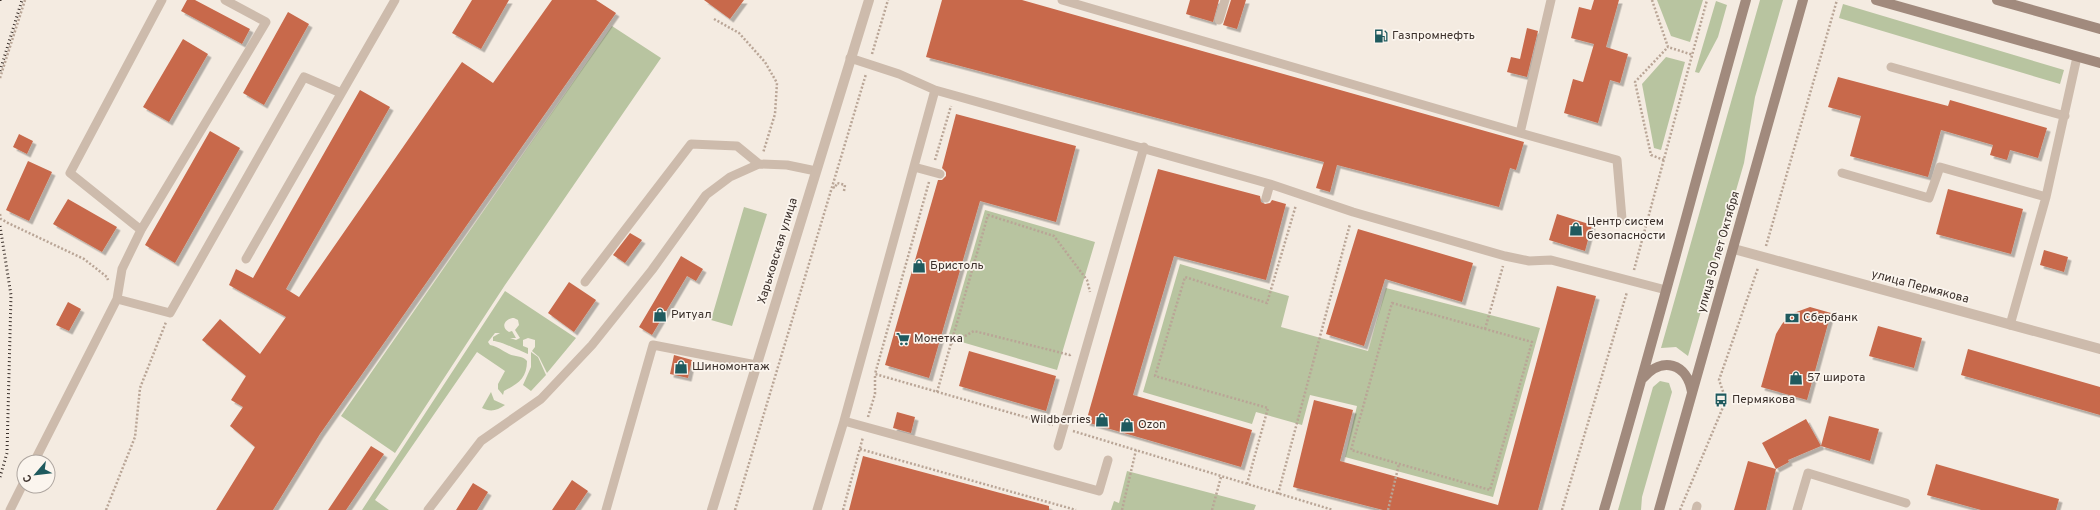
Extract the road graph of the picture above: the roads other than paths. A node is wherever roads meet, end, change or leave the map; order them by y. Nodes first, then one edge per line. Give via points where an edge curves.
1 (162, 0) edge
2 (225, 0) edge
3 (395, 0) edge
4 (869, 0) edge
5 (1062, 0) edge
6 (1225, 0) edge
7 (1551, 0) edge
8 (1746, 0) edge
9 (1803, 0) edge
10 (1876, 0) edge
11 (1999, 0) edge
12 (1219, 20) dead end
13 (2100, 29) edge
14 (2077, 57) junction
15 (850, 58) junction
16 (2100, 63) edge
17 (1891, 67) dead end
18 (935, 90) junction
19 (341, 93) junction
20 (2065, 116) junction
21 (1520, 133) junction
22 (1144, 148) junction
23 (759, 164) junction
24 (914, 167) junction
25 (816, 171) junction
26 (936, 173) road end
27 (1842, 173) dead end
28 (1270, 184) junction
29 (2046, 197) junction
30 (1266, 198) dead end
31 (1622, 219) dead end
32 (141, 230) junction
33 (1734, 249) junction
34 (246, 259) dead end
35 (585, 282) dead end
36 (1666, 290) junction
37 (117, 300) junction
38 (2010, 325) junction
39 (2100, 349) edge
40 (756, 365) junction
41 (1643, 378) junction
42 (1692, 394) junction
43 (844, 421) junction
44 (1058, 446) dead end
45 (38, 454) edge
46 (1108, 460) dead end
47 (18, 494) edge
48 (1906, 503) dead end
49 (10, 510) edge
50 (428, 510) edge
51 (606, 510) edge
52 (712, 510) edge
53 (817, 510) edge
54 (1604, 510) edge
55 (1659, 510) edge
56 (1797, 510) edge

1 - 32 lane via 70,173
2 - 32 lane via 266,22
3 - 19 lane
4 - 15 street, Харьковская улица
5 - 21 lane
6 - 12 lane
7 - 21 lane
8 - 36 main road
9 - 33 main road, улица 50 лет Октября
10 - 14 main road
11 - 13 main road
14 - 16 main road
14 - 20 lane
15 - 18 lane
15 - 25 street, Харьковская улица
17 - 20 lane
18 - 22 lane
18 - 24 lane
19 - 34 lane
19 - 37 lane via 304,78 170,313
20 - 29 lane
21 - 31 lane via 1617,160
22 - 28 lane
22 - 44 lane
23 - 25 lane via 787,165
23 - 35 lane via 737,146 691,144
23 - 50 lane via 730,177 706,195 652,270 592,345 541,399 481,441
24 - 26 lane
24 - 43 lane
25 - 40 street, Харьковская улица
27 - 29 lane via 1930,198 1940,167
28 - 30 lane
28 - 36 lane via 1353,212 1506,256 1529,261 1551,260
29 - 38 lane
32 - 37 lane via 122,268
33 - 38 street, улица Пермякова
33 - 42 main road, улица 50 лет Октября
36 - 41 main road
37 - 45 lane
38 - 39 street, улица Пермякова
40 - 51 lane via 654,345
40 - 52 street, Харьковская улица
41 - 42 main road via 1651,369 1662,364 1674,366 1684,372
41 - 54 main road
42 - 55 main road, улица 50 лет Октября
43 - 46 lane via 1099,491
43 - 53 lane
47 - 49 lane
48 - 56 lane via 1808,473

